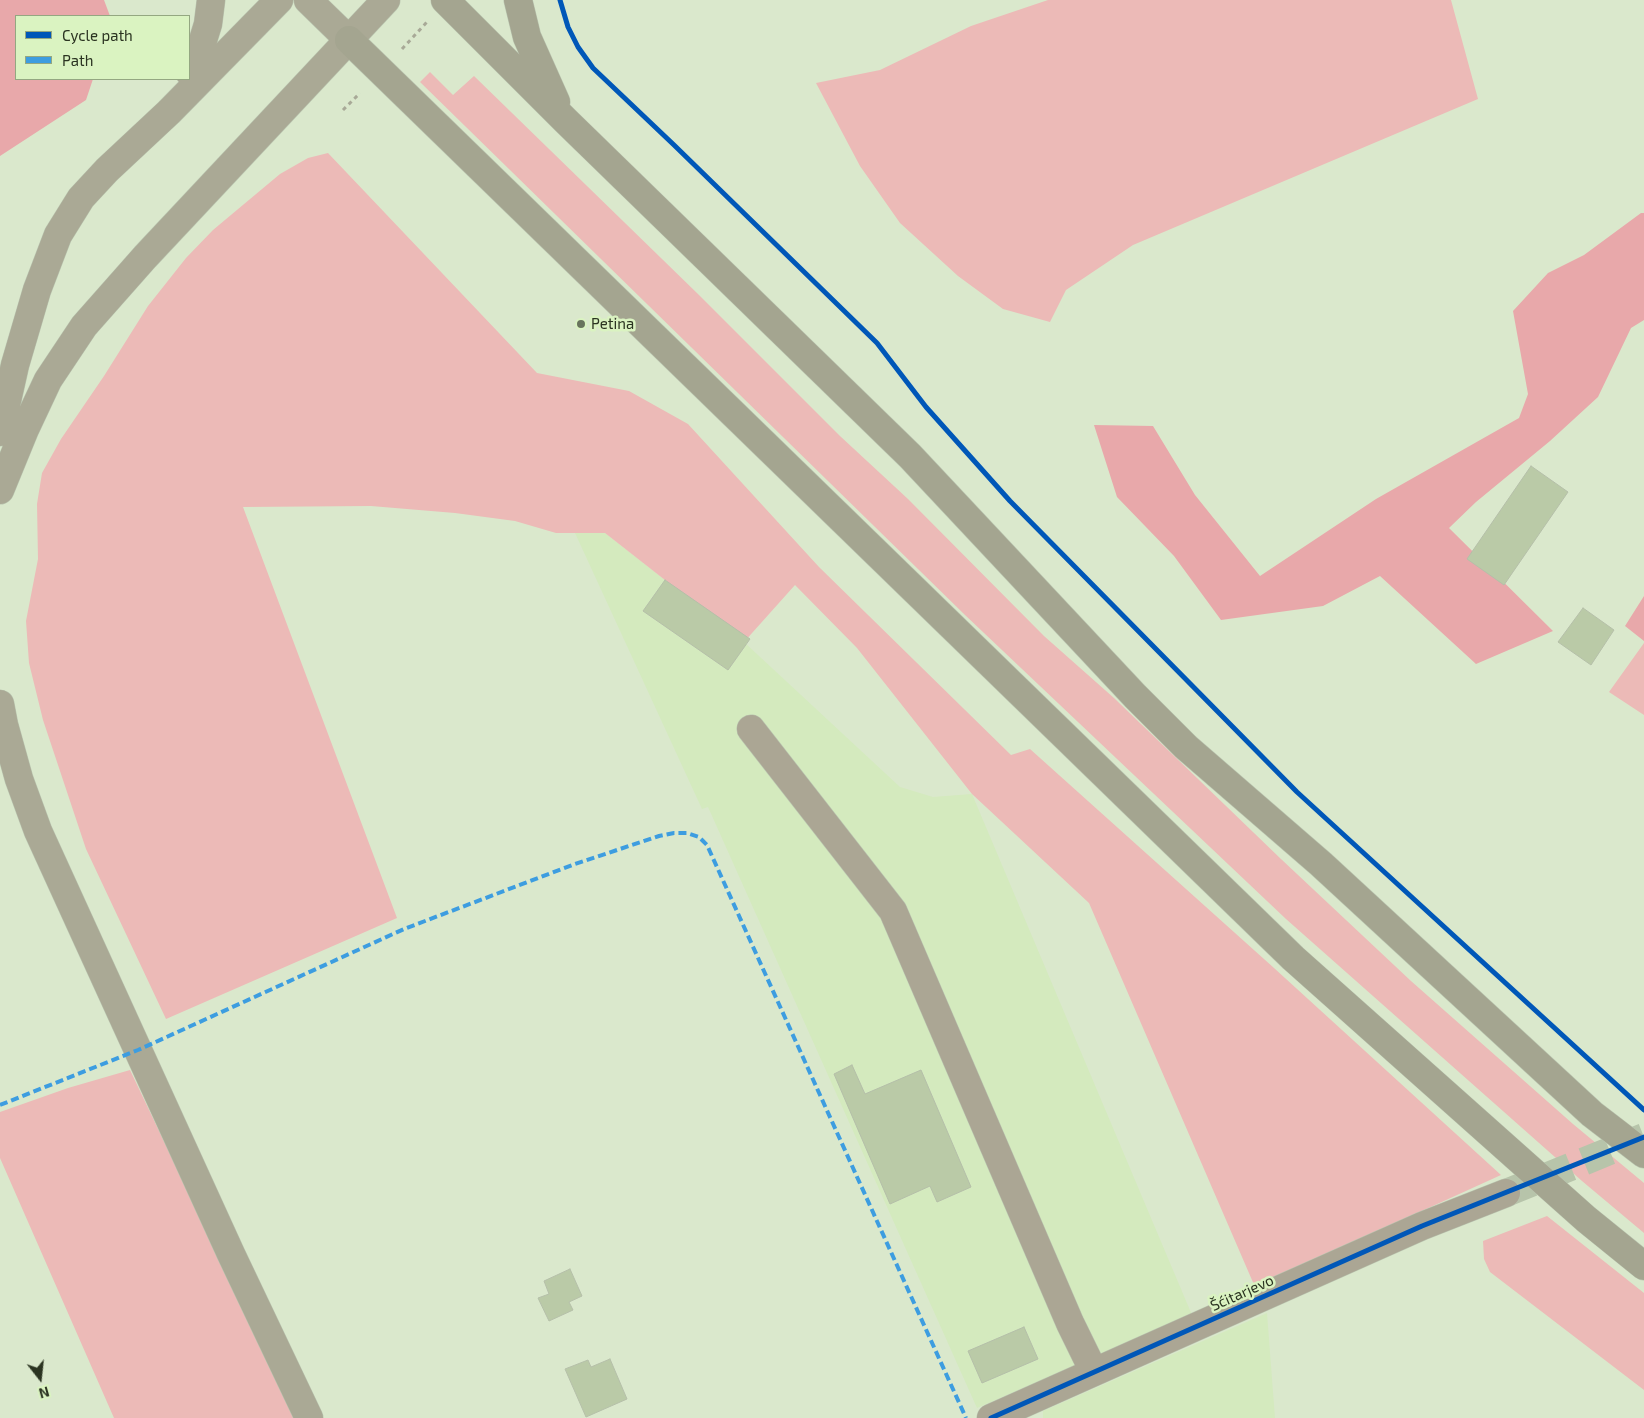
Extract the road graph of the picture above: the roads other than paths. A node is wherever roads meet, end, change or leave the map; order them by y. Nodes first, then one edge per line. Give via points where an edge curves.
1 (211, 0) edge
2 (279, 0) edge
3 (308, 0) edge
4 (386, 0) edge
5 (445, 0) edge
6 (518, 0) edge
7 (349, 40) junction
8 (190, 70) edge
9 (185, 80) edge
10 (169, 112) junction
11 (566, 121) junction
12 (0, 432) edge
13 (0, 490) edge
14 (0, 704) edge
15 (752, 729) dead end
16 (1644, 1154) edge
17 (1506, 1193) tunnel mouth
18 (1644, 1266) edge
19 (1094, 1372) junction
20 (309, 1418) edge
21 (990, 1418) edge

1 - 8 main road via 208,24
2 - 10 main road
3 - 7 main road
4 - 7 main road
5 - 11 highway
6 - 11 highway via 527,37
7 - 13 main road via 84,326 48,380
7 - 18 highway via 1293,958
9 - 10 main road
10 - 12 main road via 81,198 58,235 37,290
11 - 16 highway via 910,456 1186,747 1321,864 1592,1114
14 - 20 main road via 19,779 38,831
15 - 19 street via 893,911
17 - 19 street, Šćitarjevo via 1422,1226
19 - 21 street, Šćitarjevo

